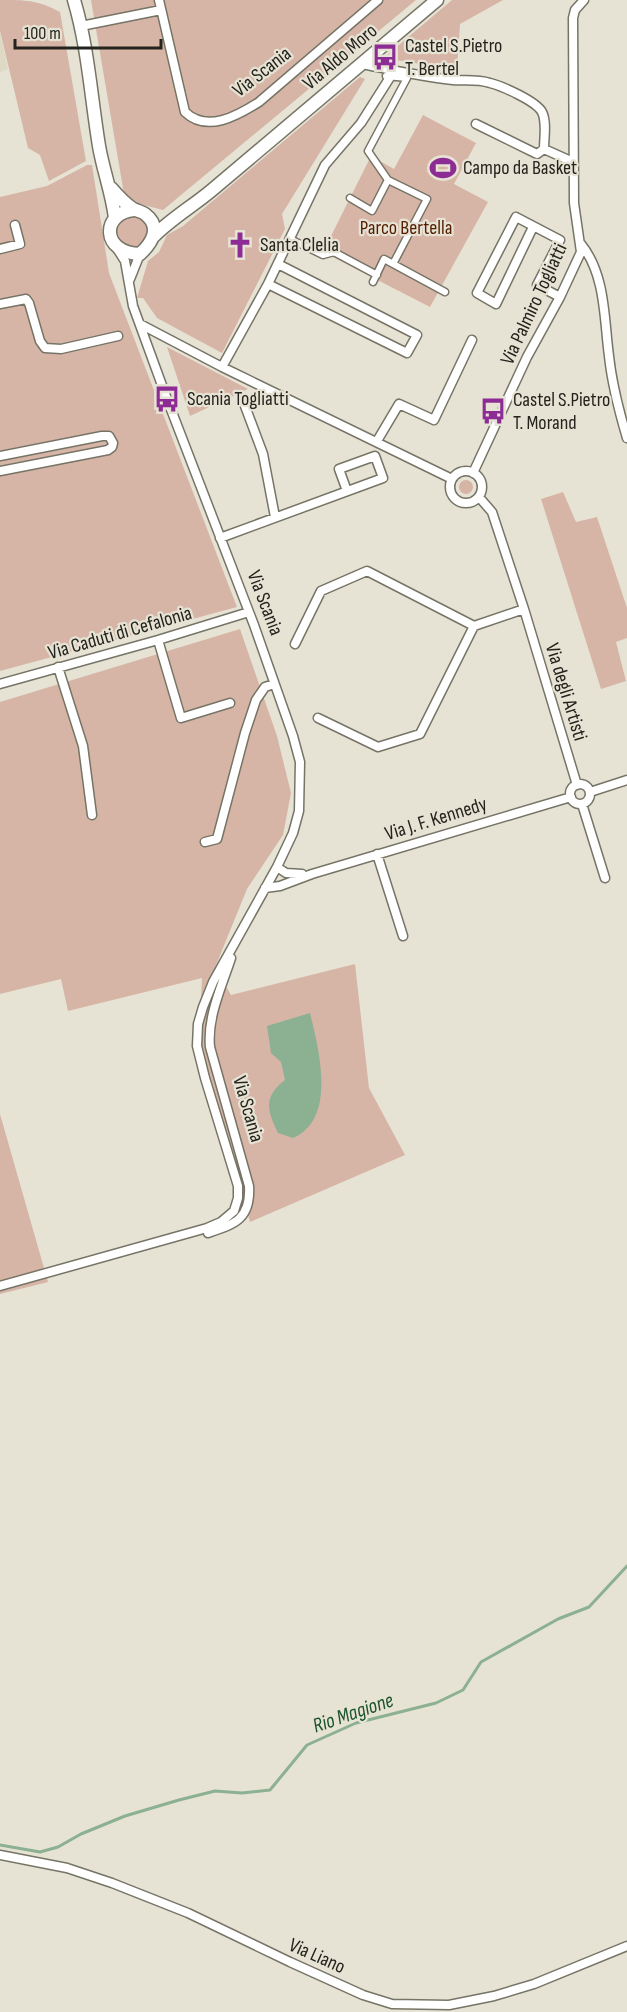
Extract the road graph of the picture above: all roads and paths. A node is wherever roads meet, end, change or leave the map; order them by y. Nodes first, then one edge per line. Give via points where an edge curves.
1 (69, 0) edge
2 (159, 0) edge
3 (378, 0) edge
4 (437, 0) edge
5 (584, 0) edge
6 (76, 6) edge
7 (161, 10) junction
8 (81, 26) junction
9 (374, 54) junction
10 (362, 64) junction
11 (390, 73) junction
12 (476, 124) dead end
13 (544, 149) junction
14 (573, 162) junction
15 (388, 180) junction
16 (108, 185) junction
17 (350, 198) dead end
18 (134, 210) junction
19 (147, 215) junction
20 (174, 217) junction
21 (115, 218) junction
22 (15, 225) dead end
23 (533, 227) junction
24 (154, 236) junction
25 (290, 239) junction
26 (581, 244) junction
27 (116, 246) junction
28 (0, 249) edge
29 (140, 254) junction
30 (278, 264) junction
31 (393, 264) junction
32 (377, 275) junction
33 (130, 279) junction
34 (374, 282) dead end
35 (268, 284) junction
36 (445, 292) dead end
37 (560, 297) junction
38 (0, 304) edge
39 (140, 324) junction
40 (118, 336) dead end
41 (472, 340) dead end
42 (222, 367) junction
43 (242, 398) dead end
44 (627, 438) edge
45 (377, 441) junction
46 (0, 456) edge
47 (0, 471) edge
48 (472, 472) junction
49 (452, 479) junction
50 (347, 491) junction
51 (479, 497) junction
52 (275, 517) junction
53 (220, 538) junction
54 (524, 609) junction
55 (249, 612) junction
56 (474, 626) junction
57 (158, 640) junction
58 (295, 644) dead end
59 (58, 667) junction
60 (0, 684) edge
61 (274, 684) junction
62 (230, 703) dead end
63 (318, 718) dead end
64 (627, 780) edge
65 (577, 785) junction
66 (590, 792) junction
67 (570, 797) junction
68 (582, 804) junction
69 (92, 815) dead end
70 (204, 842) dead end
71 (377, 854) junction
72 (277, 867) junction
73 (312, 874) junction
74 (605, 878) dead end
75 (265, 888) junction
76 (403, 936) dead end
77 (238, 937) junction
78 (169, 1240) junction
79 (0, 1286) edge
80 (0, 1855) edge
81 (627, 1946) edge

1 - 6 main road, Via Scania
2 - 7 street, Via Scania
3 - 7 street, Via Scania via 259,102 242,113 206,122 185,112
4 - 9 main road, Via Aldo Moro
5 - 14 street, Via Palmiro Togliatti via 573,18
6 - 8 main road, Via Scania
7 - 8 street
8 - 16 main road, Via Scania
9 - 10 main road, Via Aldo Moro
9 - 11 street
10 - 11 street
10 - 20 main road, Via Aldo Moro via 197,203
11 - 13 street via 492,83 533,103 542,111
11 - 15 street via 407,78 368,151
11 - 25 street via 361,123 325,165
12 - 13 street via 537,154
13 - 14 street
14 - 26 street, Via Palmiro Togliatti
15 - 17 street via 372,211
15 - 31 street via 427,199
16 - 18 main road
16 - 21 main road, Via Scania
18 - 19 main road
18 - 21 main road
19 - 20 main road
19 - 24 main road
20 - 24 main road, Via Aldo Moro
21 - 27 main road, Via Scania via 111,235
22 - 28 street via 20,244
23 - 23 street via 516,217 477,293 496,304
23 - 37 street via 560,240 537,285
24 - 29 main road
25 - 30 street
25 - 32 street via 323,255 334,252
26 - 37 street, Via Palmiro Togliatti via 578,261
26 - 44 street via 600,288 616,401
27 - 29 main road via 126,253
27 - 33 street, Via Scania
29 - 33 street
30 - 35 street
30 - 35 street via 417,335 407,353
31 - 32 street via 384,259
31 - 36 street
32 - 34 street
33 - 39 street, Via Scania
35 - 42 street
37 - 48 street, Via Palmiro Togliatti
38 - 40 street via 26,299 45,348 60,349
39 - 42 street
39 - 53 street, Via Scania
41 - 45 street via 434,420 399,404
42 - 45 street
43 - 52 street via 263,454
45 - 49 street
46 - 47 street via 102,436 109,436 113,443 108,450
48 - 49 street via 458,473
48 - 51 street via 481,482
49 - 51 street via 450,491 457,501 466,503
50 - 50 street via 383,478 375,456 339,469
50 - 52 street
51 - 54 street, Via degli Artisti via 492,512
52 - 53 street
53 - 55 street, Via Scania
54 - 56 street
54 - 65 street, Via degli Artisti
55 - 57 street, Via Caduti di Cefalonia
55 - 61 street, Via Scania
56 - 58 street via 367,571 321,591
56 - 63 street via 420,734 378,747
57 - 59 street, Via Caduti di Cefalonia
57 - 62 street via 181,718
59 - 60 street, Via Caduti di Cefalonia
59 - 69 street via 82,746
61 - 70 street via 265,687 256,700 217,839
61 - 72 street, Via Scania via 300,762 301,785 293,833
64 - 66 street
65 - 66 street via 585,785
65 - 67 street
66 - 68 street via 589,799
67 - 68 street
67 - 71 street, Via J. F. Kennedy
68 - 74 street
71 - 73 street, Via J. F. Kennedy
71 - 76 street
72 - 73 street via 295,875
72 - 75 street, Via Scania
73 - 75 street, Via J. F. Kennedy
75 - 77 street, Via Scania
77 - 78 street, Via Scania via 202,1007 197,1034 238,1198 234,1211 221,1222
77 - 78 street, Via Scania via 209,1037 249,1186 248,1208 242,1218 226,1227
78 - 79 street, Via Scania
80 - 81 street, Via Liano via 68,1868 112,1883 188,1913 363,1995 392,2004 449,2005 494,1996

